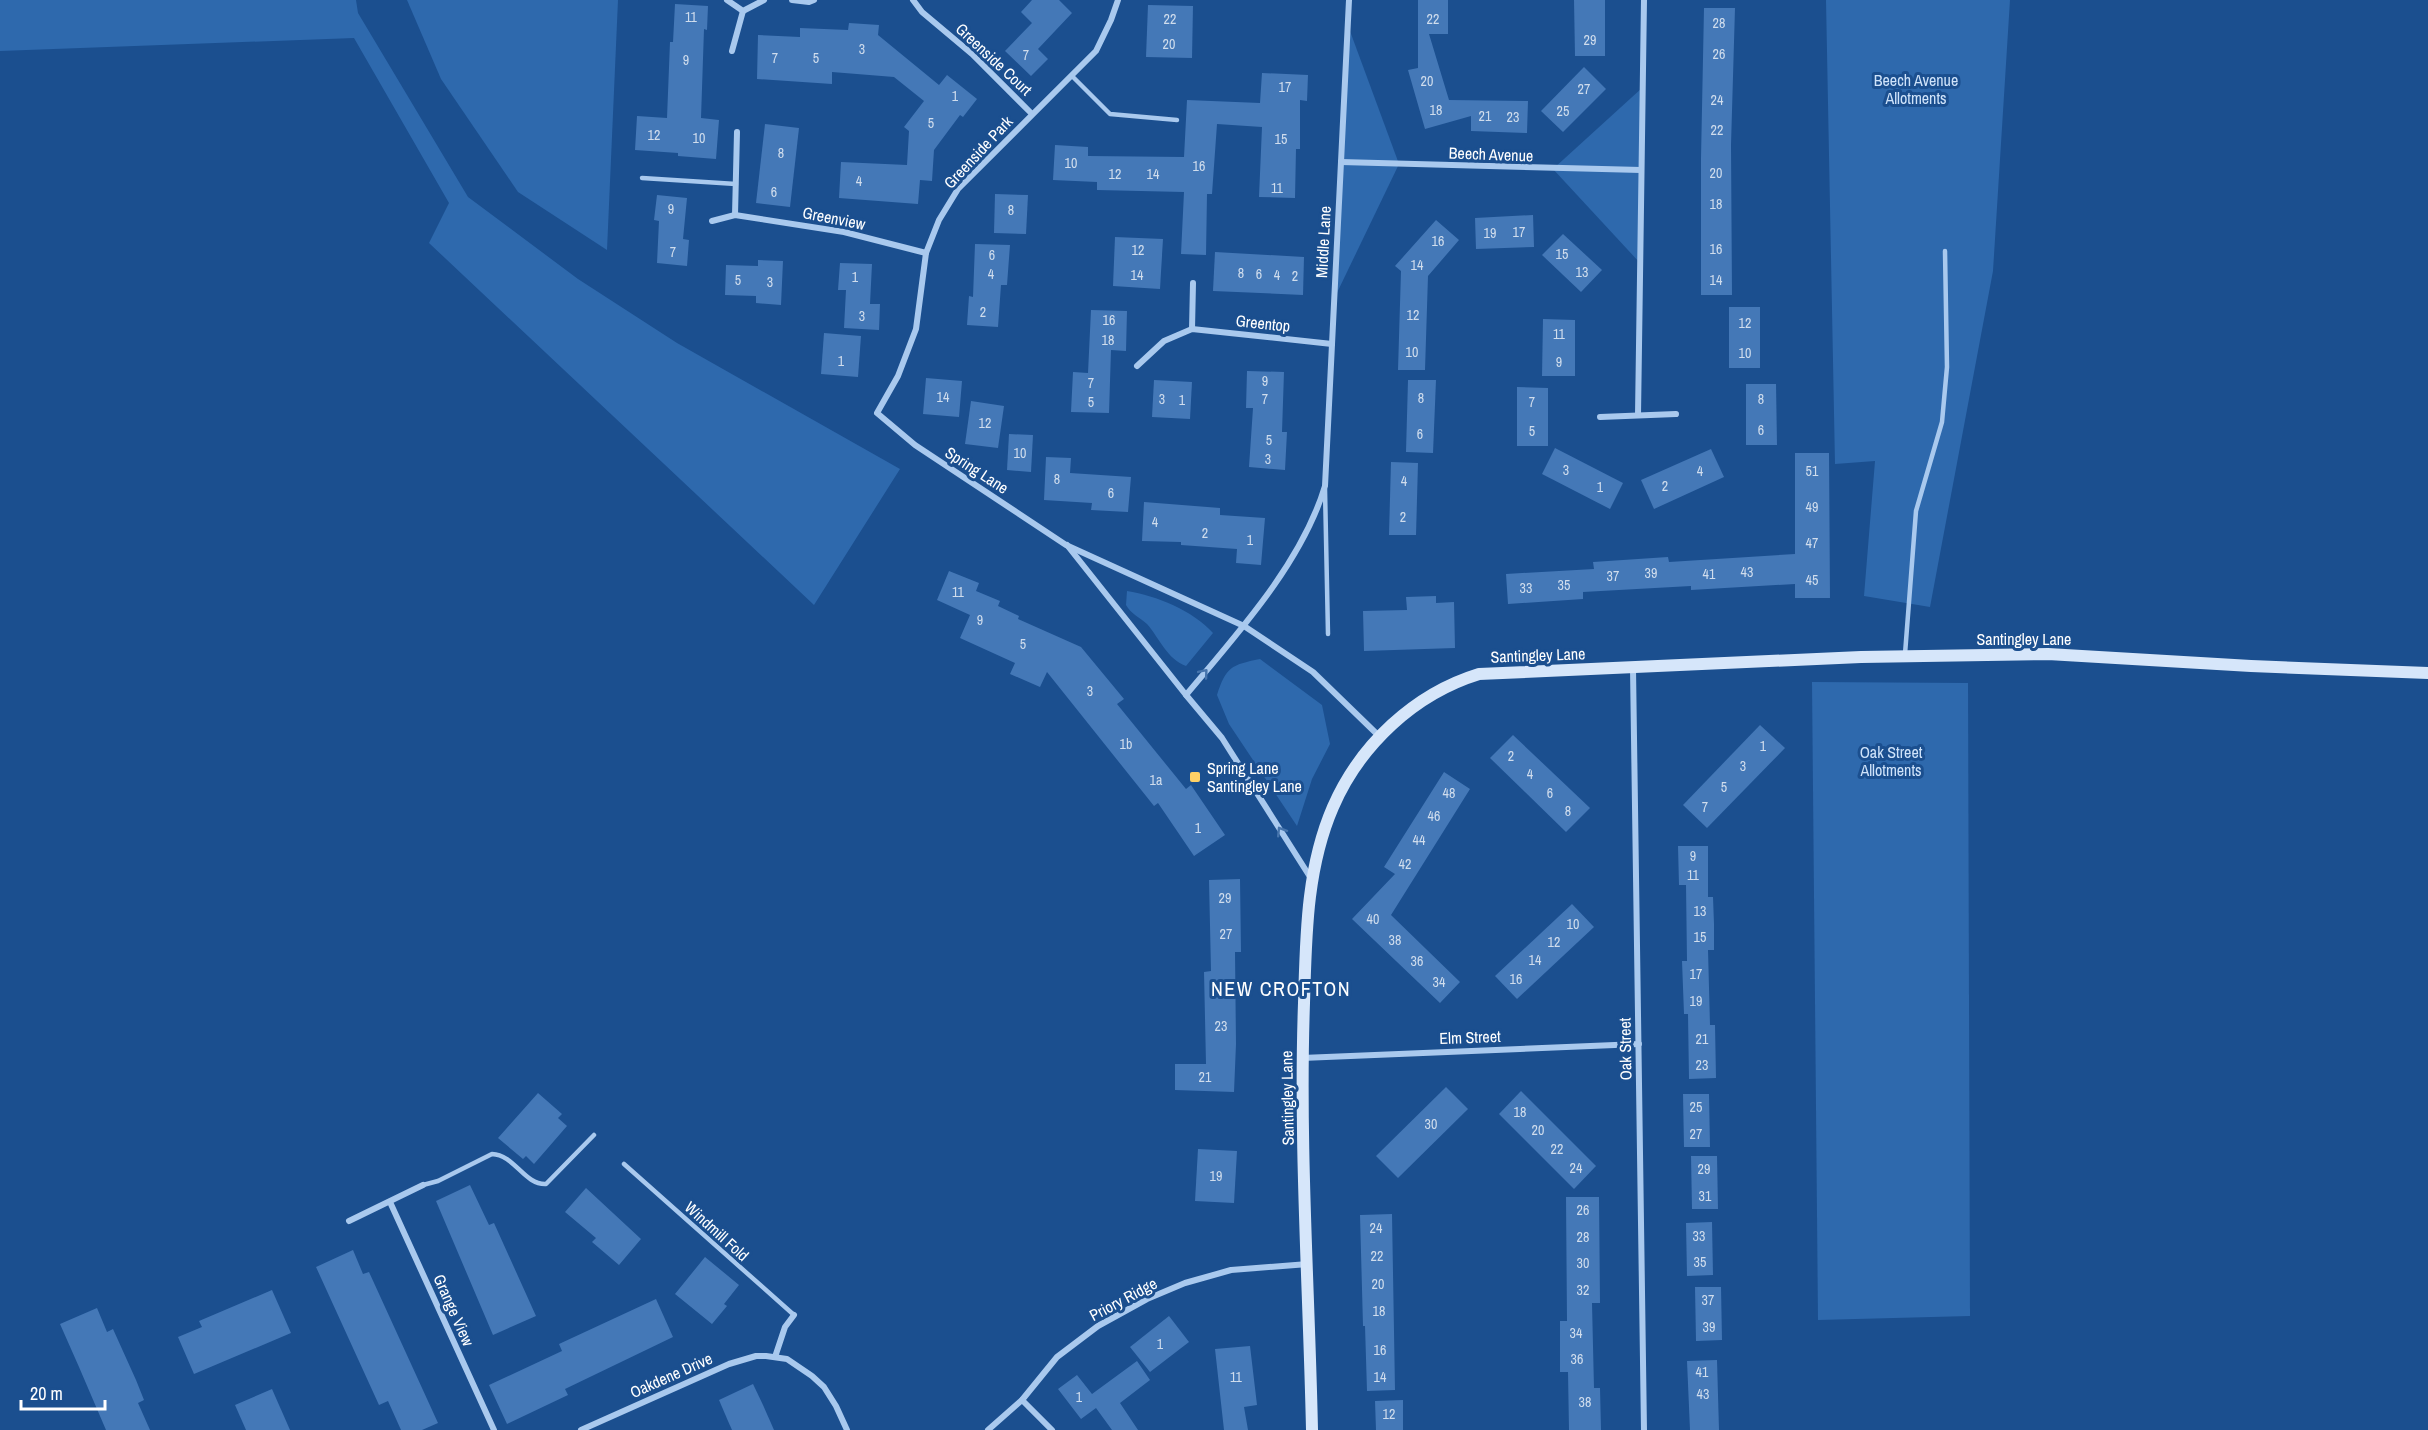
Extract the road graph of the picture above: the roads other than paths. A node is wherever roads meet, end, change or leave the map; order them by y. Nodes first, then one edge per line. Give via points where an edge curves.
1 (727, 0) edge
2 (764, 0) edge
3 (792, 0) edge
4 (814, 0) edge
5 (913, 0) edge
6 (1118, 0) edge
7 (1348, 0) edge
8 (1644, 0) edge
9 (743, 11) junction
10 (732, 51) dead end
11 (1072, 76) junction
12 (1032, 114) junction
13 (1177, 120) dead end
14 (737, 132) dead end
15 (1341, 162) junction
16 (1641, 170) junction
17 (642, 178) dead end
18 (736, 184) junction
19 (735, 215) junction
20 (712, 221) dead end
21 (1945, 251) dead end
22 (926, 253) junction
23 (1193, 283) dead end
24 (1191, 329) junction
25 (1332, 344) junction
26 (1137, 366) dead end
27 (877, 414) joint
28 (1676, 414) dead end
29 (1638, 416) junction
30 (1600, 417) dead end
31 (1325, 486) junction
32 (1066, 545) junction
33 (1244, 626) junction
34 (1328, 634) dead end
35 (1905, 657) junction
36 (1634, 668) junction
37 (2428, 673) edge
38 (1186, 695) junction
39 (1379, 736) junction
40 (1312, 881) junction
41 (1638, 1044) junction
42 (1302, 1058) junction
43 (594, 1134) dead end
44 (624, 1164) dead end
45 (423, 1185) joint
46 (390, 1202) junction
47 (349, 1221) dead end
48 (1308, 1264) junction
49 (794, 1315) joint
50 (775, 1357) junction
51 (1022, 1400) junction
52 (494, 1430) edge
53 (581, 1430) edge
54 (847, 1430) edge
55 (988, 1430) edge
56 (1052, 1430) edge
57 (1312, 1430) edge
58 (1644, 1430) edge

1 - 9 street
2 - 9 street
3 - 4 street
5 - 12 street, Greenside Court
6 - 11 street, Greenside Park via 1096,51
7 - 15 street, Middle Lane
8 - 16 street
9 - 10 street
11 - 12 street, Greenside Park
11 - 13 lane via 1110,114
12 - 22 street, Greenside Park via 958,189 939,220
14 - 18 street
15 - 16 street, Beech Avenue
15 - 25 street, Middle Lane
16 - 29 street
17 - 18 lane
18 - 19 street
19 - 20 street, Greenview
19 - 22 street, Greenview via 844,232
21 - 35 lane via 1947,367 1942,422 1916,511
22 - 27 street, Greenside Park via 916,329 898,376
23 - 24 street
24 - 25 street, Greentop
24 - 26 street via 1164,341
25 - 31 street, Middle Lane
27 - 32 street, Spring Lane via 915,445
28 - 29 street
29 - 30 street
31 - 33 street, Middle Lane via 1316,515 1295,553
31 - 34 lane, Middle Lane
32 - 33 street, Spring Lane
32 - 38 street, Spring Lane
38 -> 33 street
33 - 39 street, Spring Lane via 1313,672
35 - 36 street, Santingley Lane
35 - 37 street, Santingley Lane via 2048,654
36 - 39 street, Santingley Lane via 1479,674 1460,679 1430,694
36 - 41 street, Oak Street
40 -> 38 street, Spring Lane via 1222,738
39 - 40 street, Santingley Lane via 1350,775 1333,807
40 - 42 street, Santingley Lane
41 - 42 street, Elm Street
41 - 58 street, Oak Street
42 - 48 street, Santingley Lane
43 - 45 lane via 546,1184 533,1181 507,1158 492,1154
44 - 49 lane, Windmill Fold
45 - 46 street
46 - 47 street
46 - 52 street, Grange View
48 - 51 street, Priory Ridge via 1231,1270 1147,1299 1098,1326 1057,1357
48 - 57 street, Santingley Lane
49 - 50 street via 784,1327
50 - 53 street, Oakdene Drive via 756,1356 729,1364
50 - 54 street via 787,1359 824,1388
51 - 55 street, Priory Ridge
51 - 56 street

